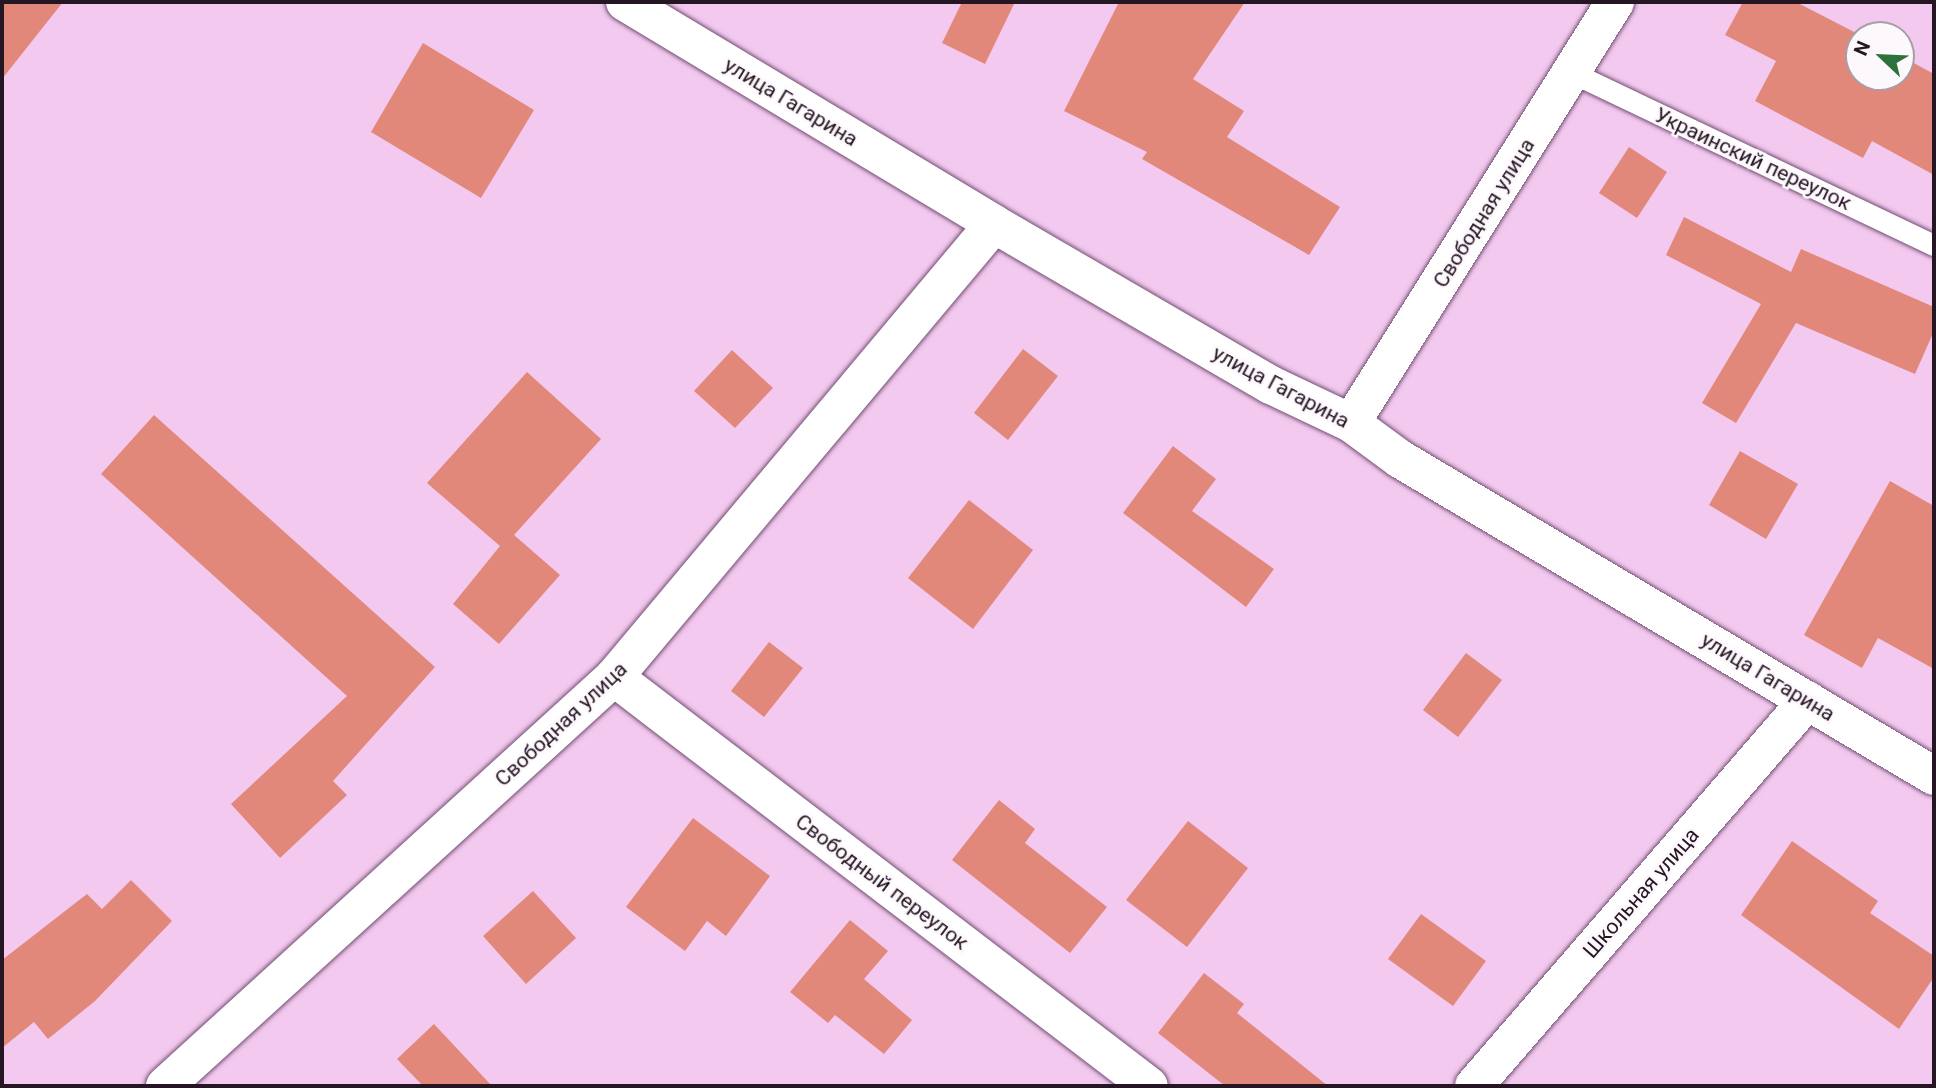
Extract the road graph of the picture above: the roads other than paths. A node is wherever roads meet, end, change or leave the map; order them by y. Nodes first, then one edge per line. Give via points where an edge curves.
1 (1615, 2) edge
2 (631, 3) edge
3 (1573, 73) junction
4 (994, 224) junction
5 (1934, 245) edge
6 (1351, 423) junction
7 (614, 677) junction
8 (1808, 700) junction
9 (1934, 776) edge
10 (165, 1086) edge
11 (1149, 1086) edge
12 (1474, 1086) edge

1 - 3 street, Свободная улица
2 - 4 street, улица Гагарина
3 - 5 lane, Украинский переулок
3 - 6 street, Свободная улица
4 - 6 street, улица Гагарина via 1271,385
4 - 7 street, Свободная улица
6 - 8 street, улица Гагарина via 1399,459
7 - 10 street, Свободная улица
7 - 11 street, Свободный переулок
8 - 9 street, улица Гагарина
8 - 12 street, Школьная улица

